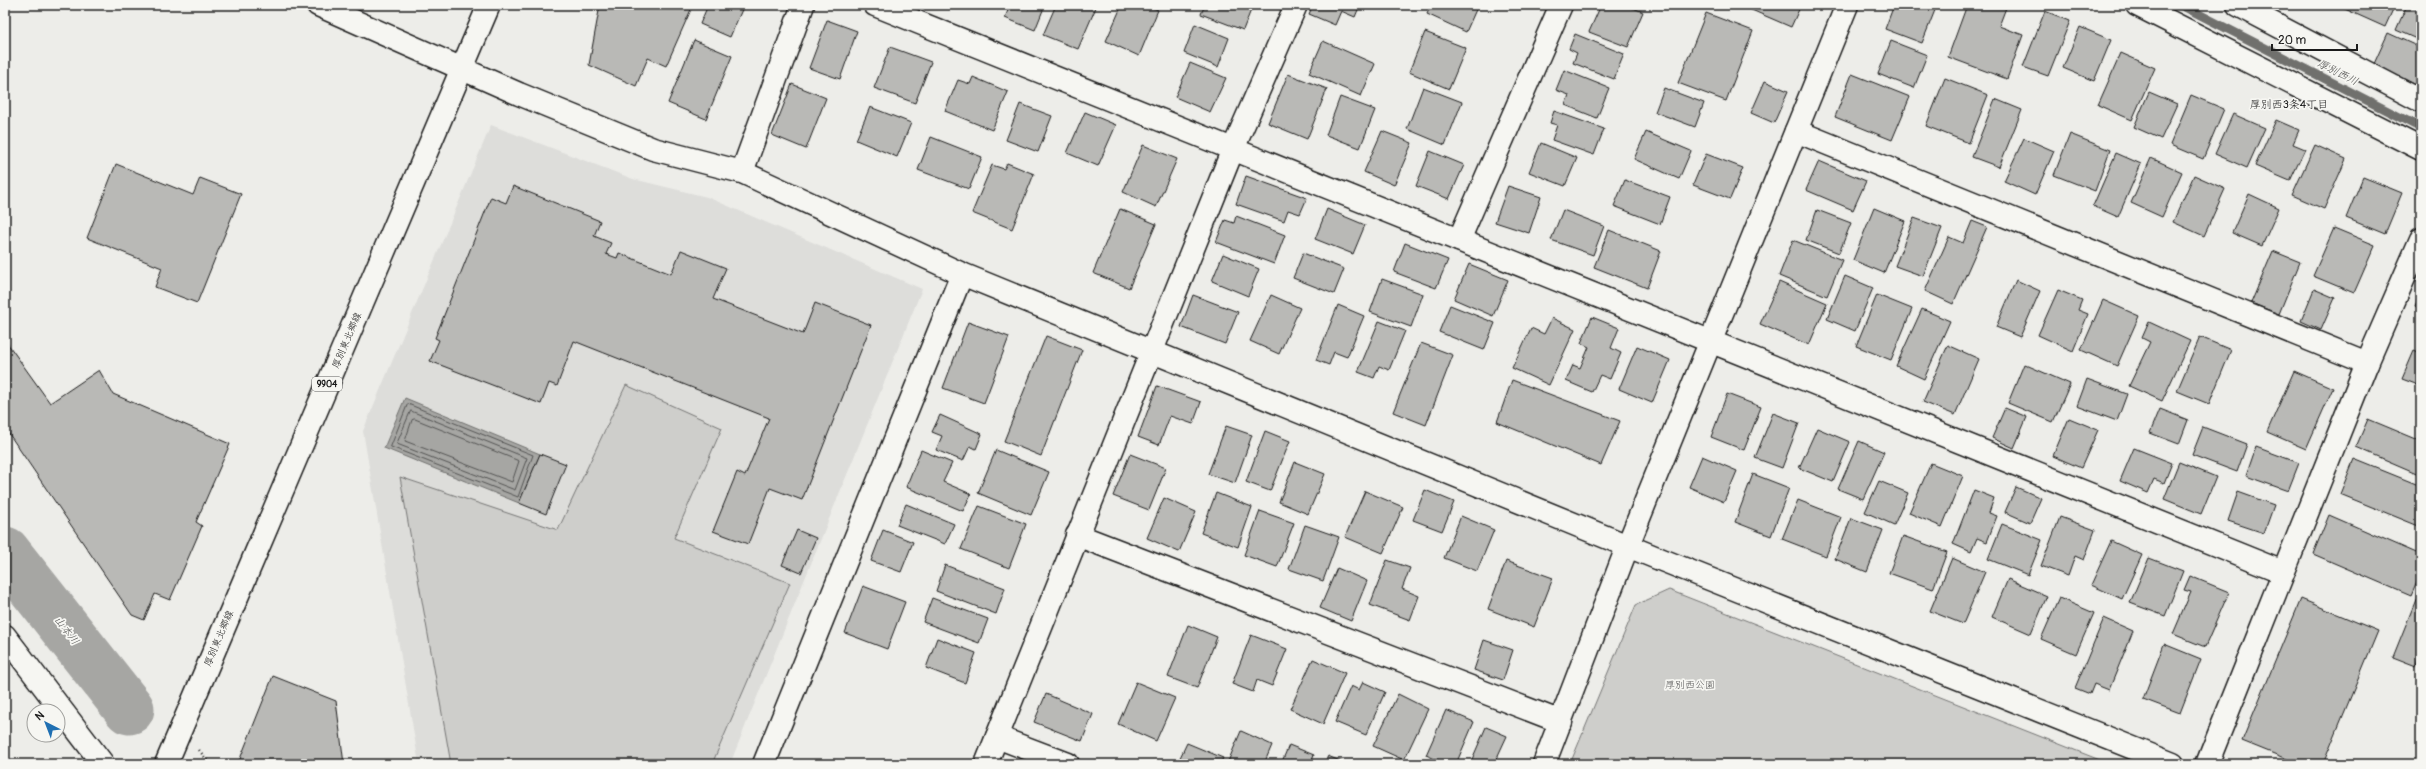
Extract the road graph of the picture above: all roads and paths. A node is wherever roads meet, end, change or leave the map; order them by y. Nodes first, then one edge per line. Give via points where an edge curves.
1 (318, 5) edge
2 (489, 5) edge
3 (803, 5) edge
4 (874, 5) edge
5 (1296, 5) edge
6 (1561, 5) edge
7 (1847, 5) edge
8 (2138, 5) edge
9 (2238, 5) edge
10 (462, 69) junction
11 (2421, 100) edge
12 (1796, 131) junction
13 (2421, 149) edge
14 (1233, 150) junction
15 (742, 172) junction
16 (2421, 238) edge
17 (1459, 240) junction
18 (962, 274) junction
19 (1711, 342) junction
20 (1152, 351) junction
21 (2367, 363) junction
22 (1078, 535) junction
23 (1628, 546) junction
24 (2283, 572) junction
25 (5, 636) edge
26 (1561, 722) junction
27 (996, 737) junction
28 (103, 764) edge
29 (166, 764) edge
30 (764, 764) edge
31 (986, 764) edge
32 (1068, 764) edge
33 (1544, 764) edge
34 (2173, 764) edge
35 (2207, 764) edge

1 - 10 street
2 - 10 street, 厚別東北郷線 / 9904
3 - 15 street
4 - 14 street
5 - 14 street
6 - 17 street
7 - 12 street
8 - 13 street
9 - 11 street
10 - 15 street via 653,149
10 - 29 street, 厚別東北郷線 / 9904
12 - 19 street
12 - 21 street
14 - 17 street
14 - 20 street
15 - 18 street
16 - 21 street
17 - 19 street
18 - 20 street
18 - 30 street
19 - 23 street
19 - 24 street
20 - 22 street
20 - 23 street
21 - 24 street
22 - 26 street
22 - 27 street
23 - 26 street
23 - 34 street
24 - 35 street
25 - 28 street
26 - 33 street
27 - 31 street
27 - 32 street

